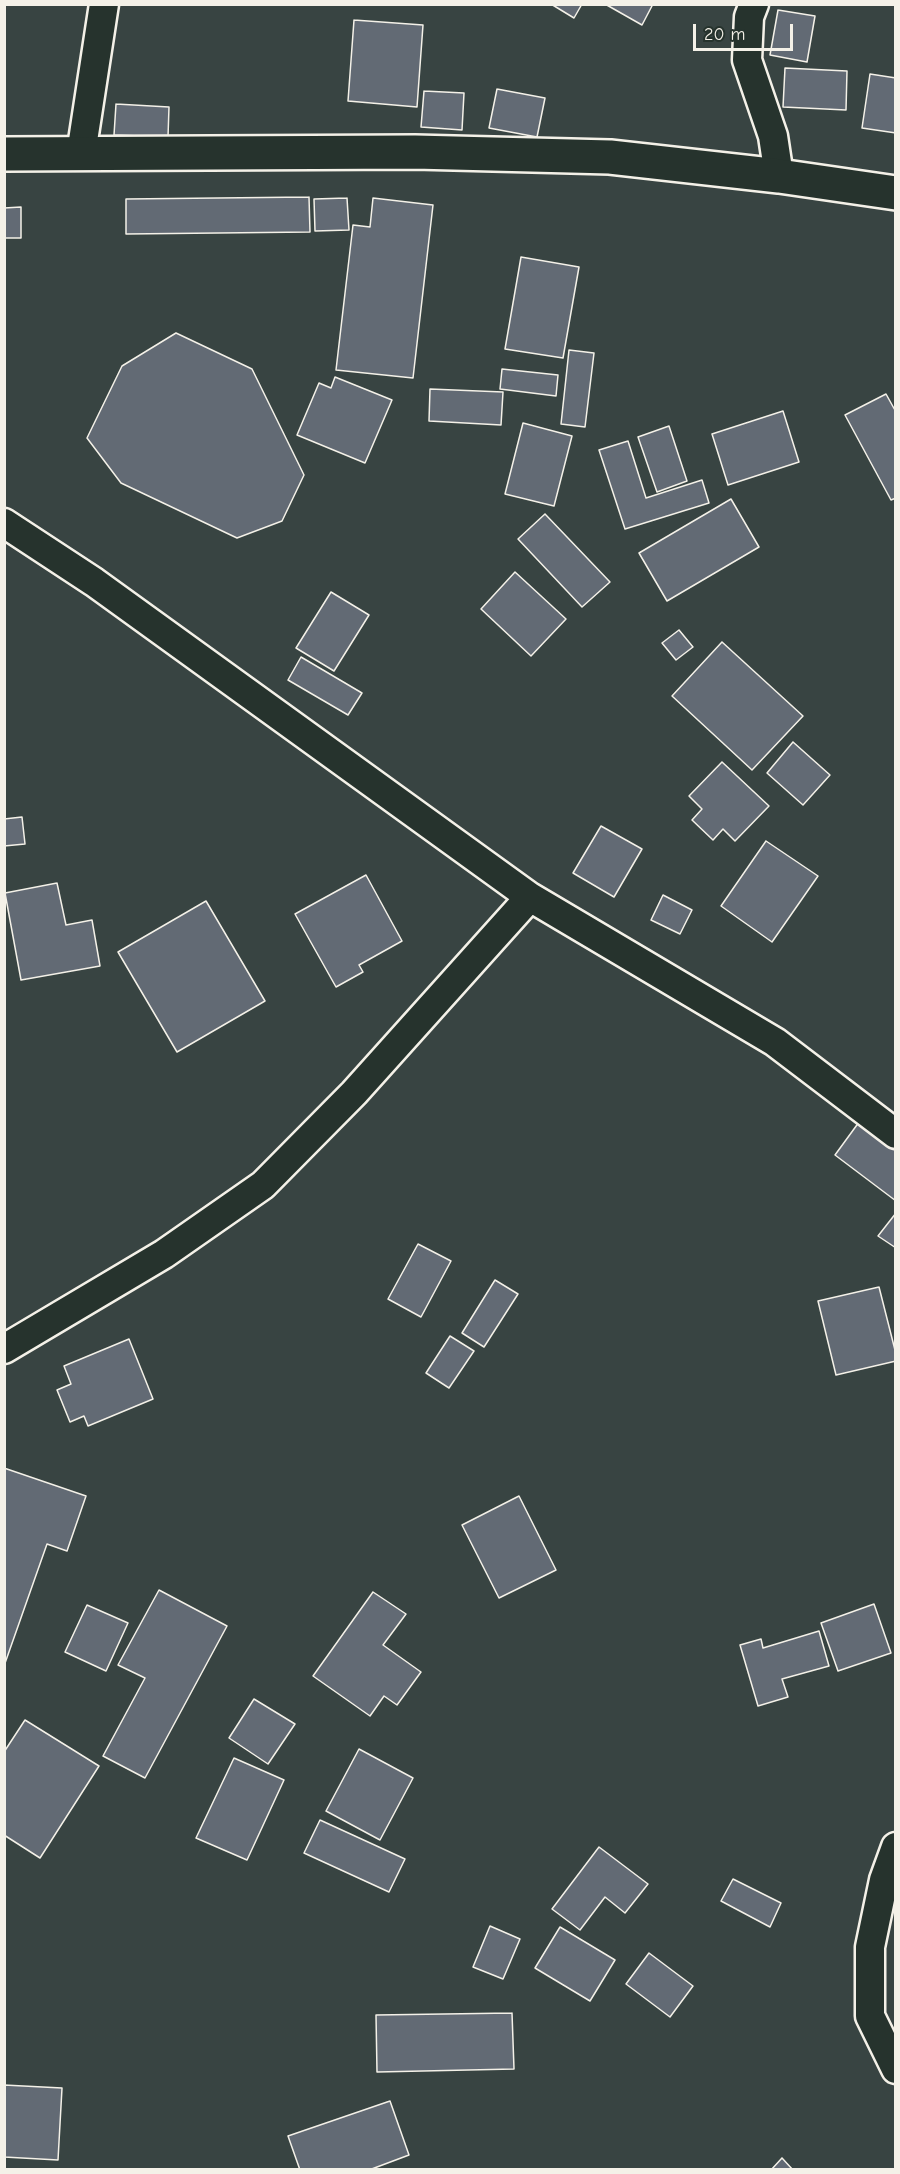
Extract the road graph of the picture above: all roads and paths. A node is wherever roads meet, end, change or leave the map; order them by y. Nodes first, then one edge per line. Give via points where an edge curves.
1 (104, 4) edge
2 (754, 4) edge
3 (4, 154) edge
4 (81, 154) junction
5 (779, 176) junction
6 (896, 193) edge
7 (4, 523) edge
8 (530, 897) junction
9 (896, 1134) edge
10 (4, 1349) edge
11 (896, 1846) edge
12 (896, 2069) edge

1 - 4 street
2 - 5 street via 749,17 747,60 773,136
3 - 4 main road
4 - 5 main road via 415,152 598,157
5 - 6 main road
7 - 8 street via 94,582
8 - 9 street via 775,1042
8 - 10 street via 354,1093 263,1185 164,1254
11 - 12 street via 884,1880 870,1947 870,2016

